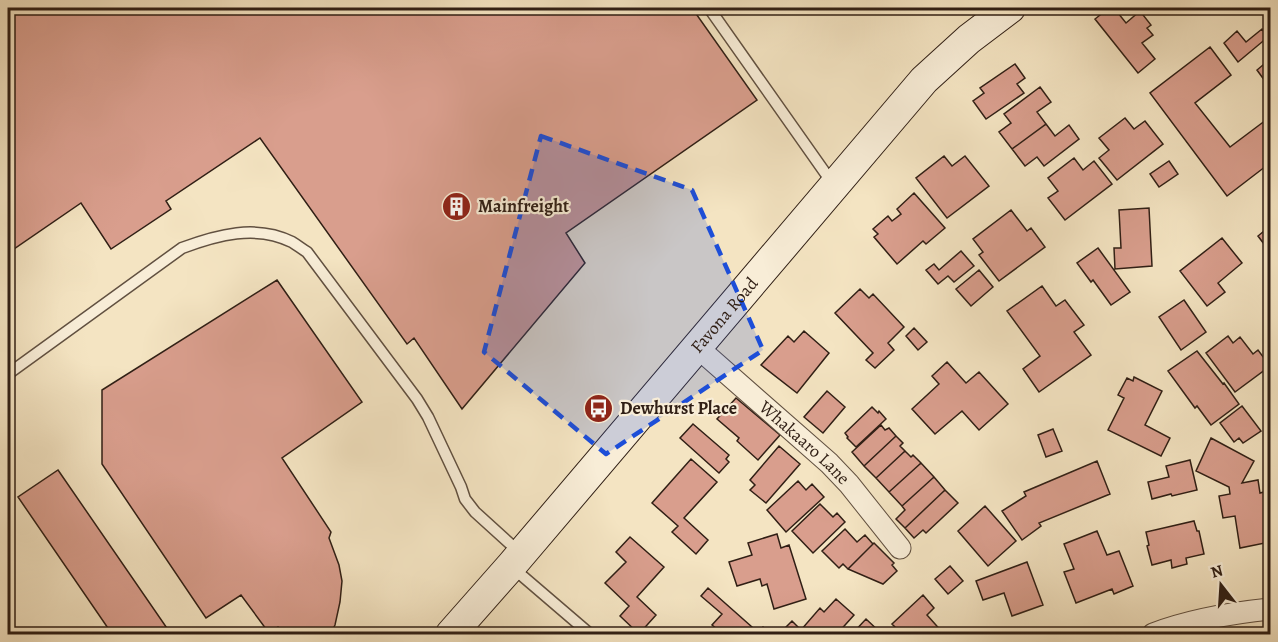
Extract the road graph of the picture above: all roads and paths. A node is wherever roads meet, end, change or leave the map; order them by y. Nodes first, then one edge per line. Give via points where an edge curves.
1 (709, 8) edge
2 (1010, 8) edge
3 (834, 186) junction
4 (697, 347) junction
5 (8, 374) edge
6 (900, 548) dead end
7 (516, 560) junction
8 (1270, 609) edge
9 (451, 634) edge
10 (590, 634) edge
11 (1153, 634) edge

1 - 3 lane
2 - 3 main road, Favona Road via 924,80
3 - 4 main road, Favona Road
4 - 6 street, Whakaaro Lane via 829,463
4 - 7 main road, Favona Road
5 - 7 lane via 182,248 210,237 247,232 272,235 307,252 417,399 465,499
7 - 9 main road, Favona Road
7 - 10 lane
8 - 11 street via 1228,614

